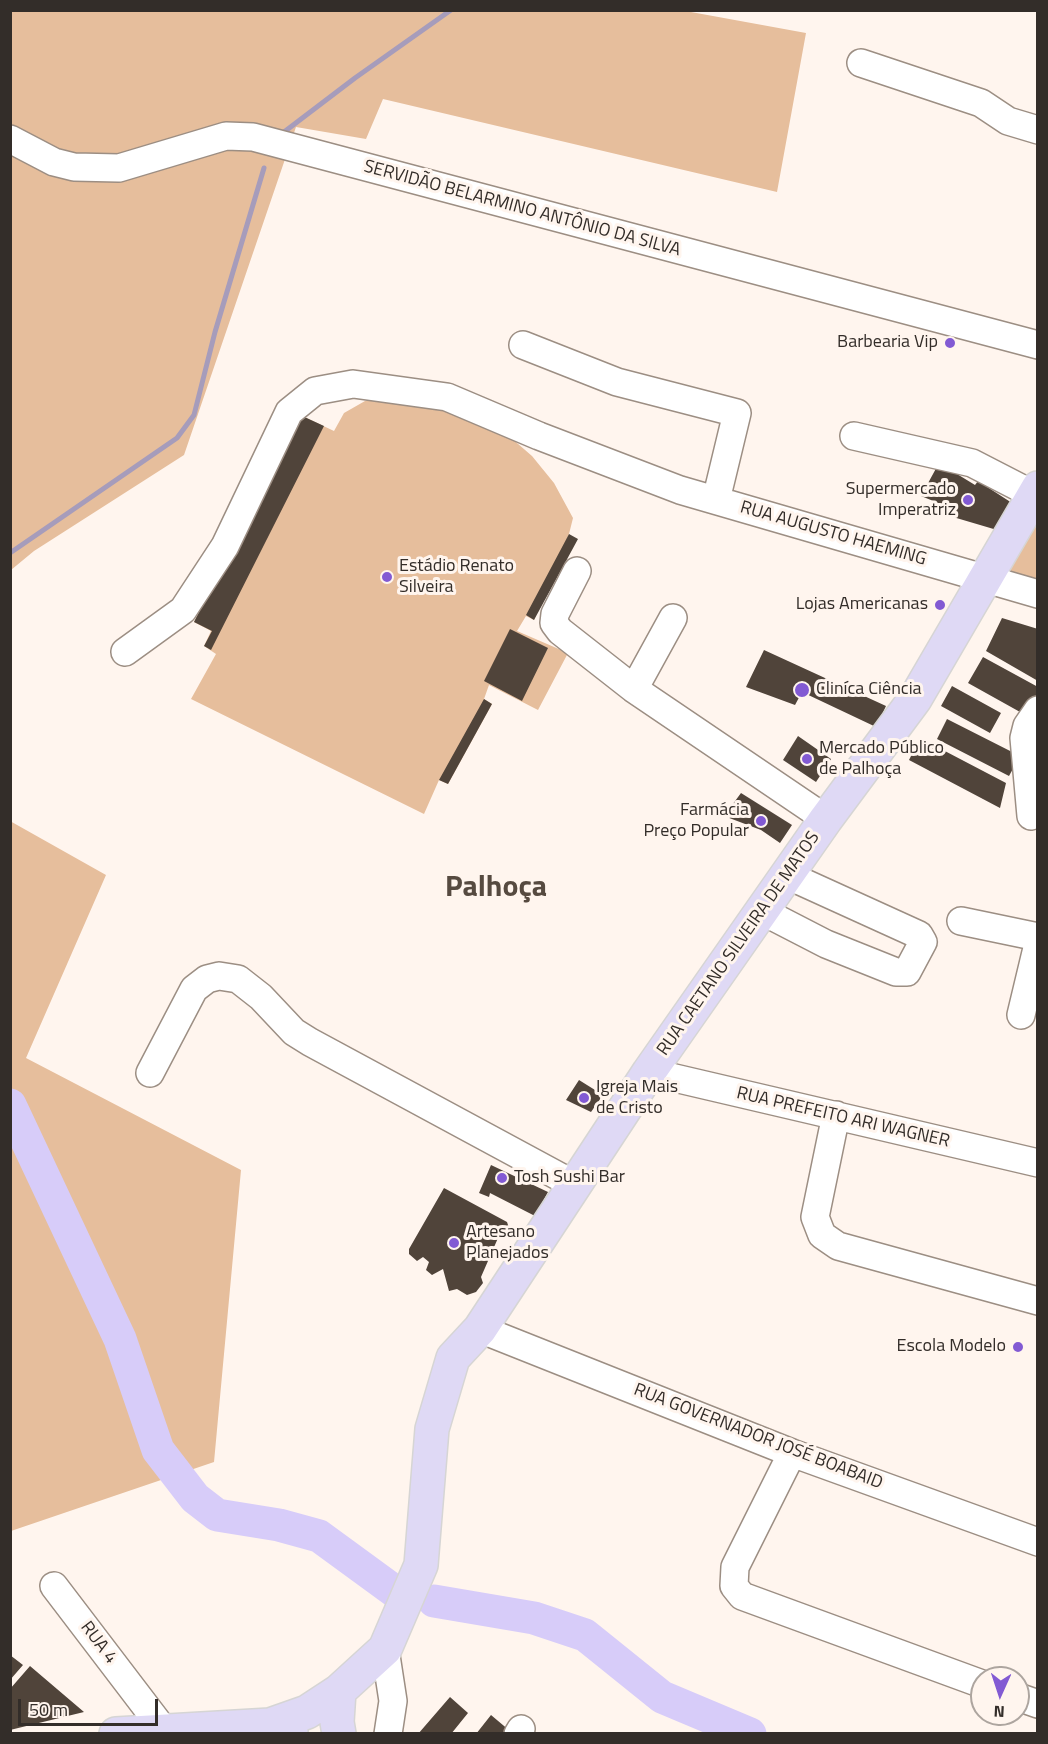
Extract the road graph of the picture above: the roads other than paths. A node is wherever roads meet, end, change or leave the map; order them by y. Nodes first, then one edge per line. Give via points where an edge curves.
1 (861, 63) dead end
2 (1038, 130) edge
3 (10, 139) edge
4 (522, 345) dead end
5 (1038, 345) edge
6 (854, 436) dead end
7 (1036, 494) edge
8 (717, 500) junction
9 (577, 571) dead end
10 (986, 578) junction
11 (1038, 594) edge
12 (673, 618) dead end
13 (124, 652) dead end
14 (634, 689) junction
15 (1038, 710) edge
16 (1031, 816) dead end
17 (826, 819) junction
18 (787, 875) junction
19 (762, 911) junction
20 (961, 921) dead end
21 (1038, 937) edge
22 (1038, 944) edge
23 (1021, 1015) dead end
24 (649, 1072) junction
25 (150, 1073) dead end
26 (836, 1115) junction
27 (1038, 1163) edge
28 (573, 1184) junction
29 (1038, 1301) edge
30 (480, 1329) junction
31 (792, 1453) junction
32 (1038, 1542) edge
33 (54, 1586) dead end
34 (385, 1649) junction
35 (970, 1679) edge
36 (339, 1691) junction
37 (270, 1725) junction
38 (163, 1729) junction
39 (117, 1734) edge
40 (305, 1734) edge
41 (339, 1734) edge
42 (388, 1734) edge

1 - 2 street via 981,103 1008,121
3 - 5 street, SERVIDÃO BELARMINO ANTÔNIO DA SILVA via 54,162 100,168 138,164 226,136 253,137
4 - 8 street via 617,382 737,413
6 - 7 street via 972,463
7 - 10 main road, RUA CAETANO SILVEIRA DE MATOS
8 - 10 street, RUA AUGUSTO HAEMING
8 - 13 street, RUA AUGUSTO HAEMING via 680,490 447,397 353,384 315,391 289,412 225,546 183,610
9 - 14 street via 554,623
10 - 11 street, RUA AUGUSTO HAEMING
10 - 17 main road, RUA CAETANO SILVEIRA DE MATOS via 915,699
12 - 14 street
14 - 17 street
15 - 16 street via 1024,738
17 - 18 main road, RUA CAETANO SILVEIRA DE MATOS
18 - 19 main road, RUA CAETANO SILVEIRA DE MATOS
18 - 19 street via 920,935 923,942 907,972 896,972 826,944
19 - 24 main road, RUA CAETANO SILVEIRA DE MATOS
20 - 21 street
22 - 23 street
24 - 26 street, RUA PREFEITO ARI WAGNER
24 - 28 main road, RUA CAETANO SILVEIRA DE MATOS
25 - 28 street via 194,989 219,976 238,979 294,1032 310,1042
26 - 27 street, RUA PREFEITO ARI WAGNER
26 - 29 street via 815,1217 822,1235 838,1246
28 - 30 main road, RUA CAETANO SILVEIRA DE MATOS
30 - 31 street, RUA GOVERNADOR JOSÉ BOABAID
30 - 34 main road, RUA CAETANO SILVEIRA DE MATOS via 453,1358 444,1384 432,1429 421,1565
31 - 32 street, RUA GOVERNADOR JOSÉ BOABAID
31 - 35 street via 735,1567 735,1586 742,1596
33 - 38 street, RUA 4
34 - 36 main road, RUA CAETANO SILVEIRA DE MATOS
34 - 42 street via 393,1701
36 - 37 main road, RUA CAETANO SILVEIRA DE MATOS via 307,1712
36 - 41 main road
37 - 38 main road
37 - 40 main road
38 - 39 main road

